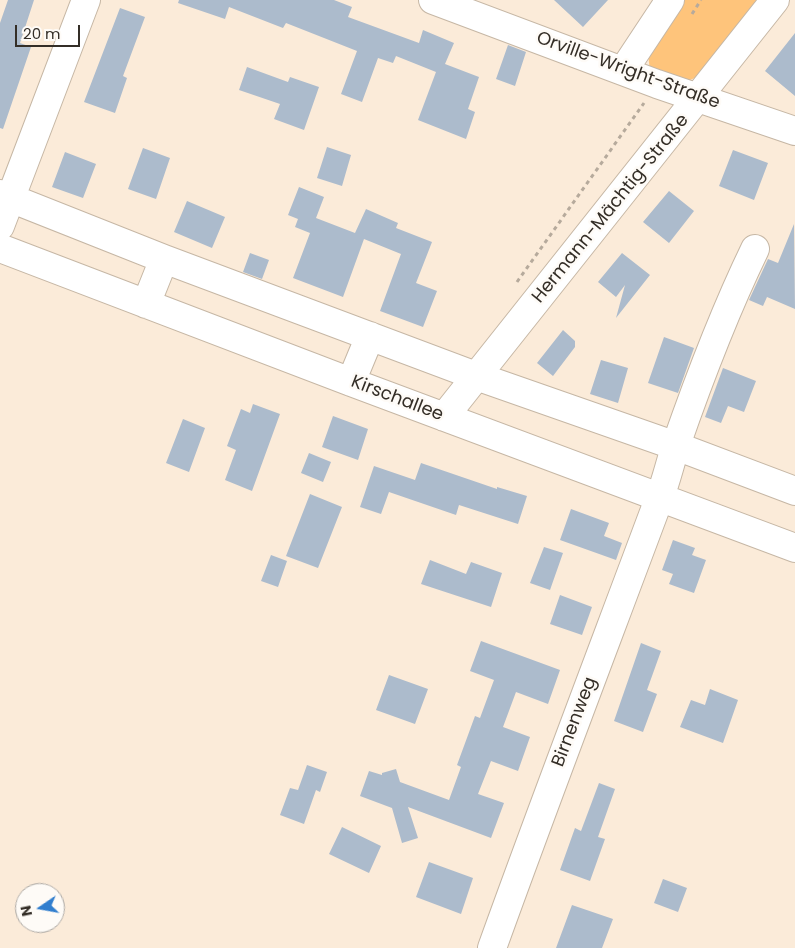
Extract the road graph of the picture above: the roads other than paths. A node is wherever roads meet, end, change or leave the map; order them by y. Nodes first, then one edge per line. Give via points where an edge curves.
1 (86, 0) edge
2 (434, 0) edge
3 (776, 0) edge
4 (681, 8) edge
5 (623, 71) junction
6 (699, 98) junction
7 (795, 131) edge
8 (6, 196) edge
9 (0, 226) edge
10 (0, 248) edge
11 (755, 250) dead end
12 (164, 259) junction
13 (146, 304) junction
14 (370, 336) junction
15 (476, 376) junction
16 (351, 382) junction
17 (444, 417) junction
18 (676, 446) junction
19 (795, 491) edge
20 (660, 496) junction
21 (795, 548) edge
22 (492, 948) edge

1 - 8 street
2 - 5 street, Orville-Wright-Straße
3 - 6 street, Hermann-Mächtig-Straße
4 - 5 street
5 - 6 street, Orville-Wright-Straße
6 - 7 street, Orville-Wright-Straße
6 - 15 street, Hermann-Mächtig-Straße
8 - 9 street
8 - 12 street
10 - 13 street, Kirschallee
11 - 18 street, Birnenweg via 735,290
12 - 13 street
12 - 14 street
13 - 16 street, Kirschallee
14 - 15 street
14 - 16 street
15 - 17 street, Hermann-Mächtig-Straße
15 - 18 street
16 - 17 street, Kirschallee
17 - 20 street, Kirschallee
18 - 19 street
18 - 20 street, Birnenweg
20 - 21 street, Kirschallee
20 - 22 street, Birnenweg

